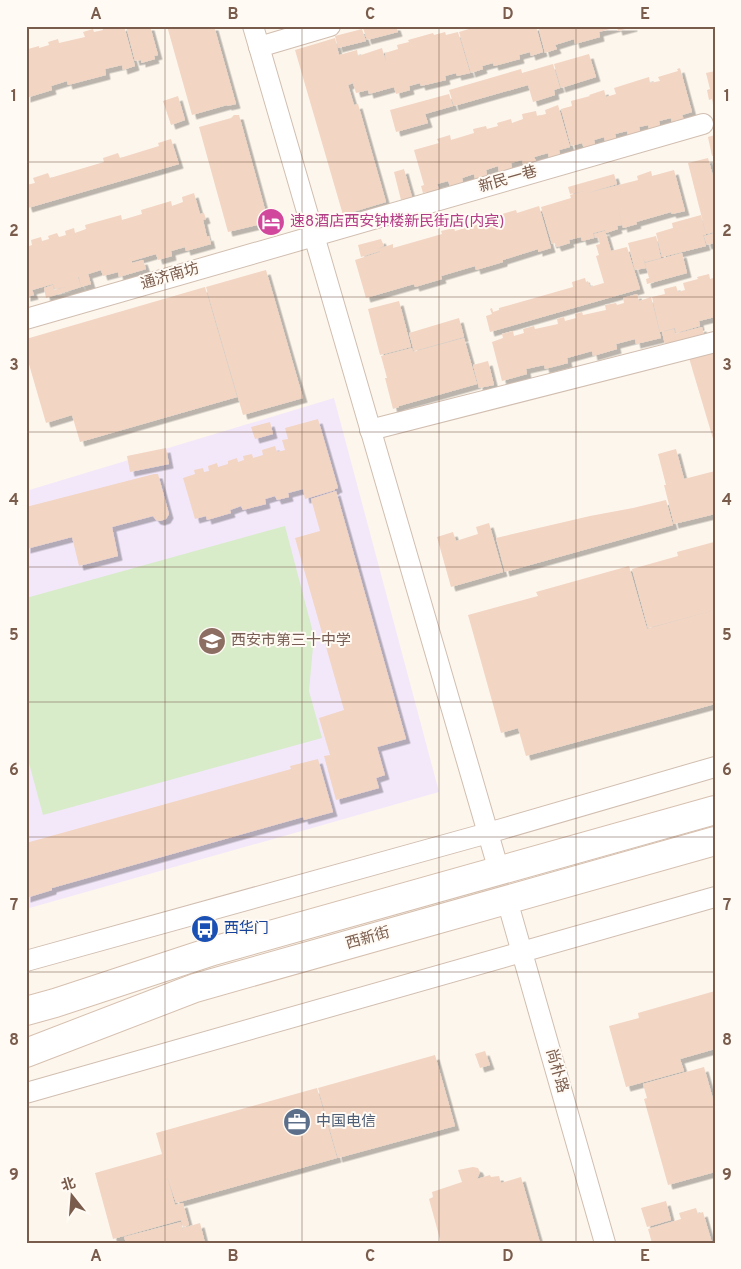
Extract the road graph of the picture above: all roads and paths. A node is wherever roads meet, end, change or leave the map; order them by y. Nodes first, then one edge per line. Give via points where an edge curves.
1 (253, 26) edge
2 (330, 26) edge
3 (259, 47) junction
4 (703, 124) dead end
5 (314, 236) junction
6 (26, 319) edge
7 (715, 342) edge
8 (370, 430) junction
9 (715, 767) edge
10 (715, 810) edge
11 (488, 833) junction
12 (715, 841) edge
13 (499, 871) junction
14 (715, 897) edge
15 (507, 900) junction
16 (522, 952) junction
17 (26, 961) edge
18 (26, 1011) edge
19 (26, 1053) edge
20 (26, 1093) edge
21 (605, 1243) edge

1 - 3 street
2 - 3 street
3 - 5 street
4 - 5 street, 新民一巷
5 - 6 street, 通济南坊
5 - 8 street
7 - 8 street
8 - 11 street
9 - 11 street
10 - 13 main road, 西新街
11 - 13 street
11 - 17 street
12 - 15 main road, 西新街
13 - 18 main road, 西新街 via 213,951
14 - 16 street
15 - 16 street, 尚朴路
15 - 19 main road, 西新街 via 195,988
16 - 20 street
16 - 21 street, 尚朴路

